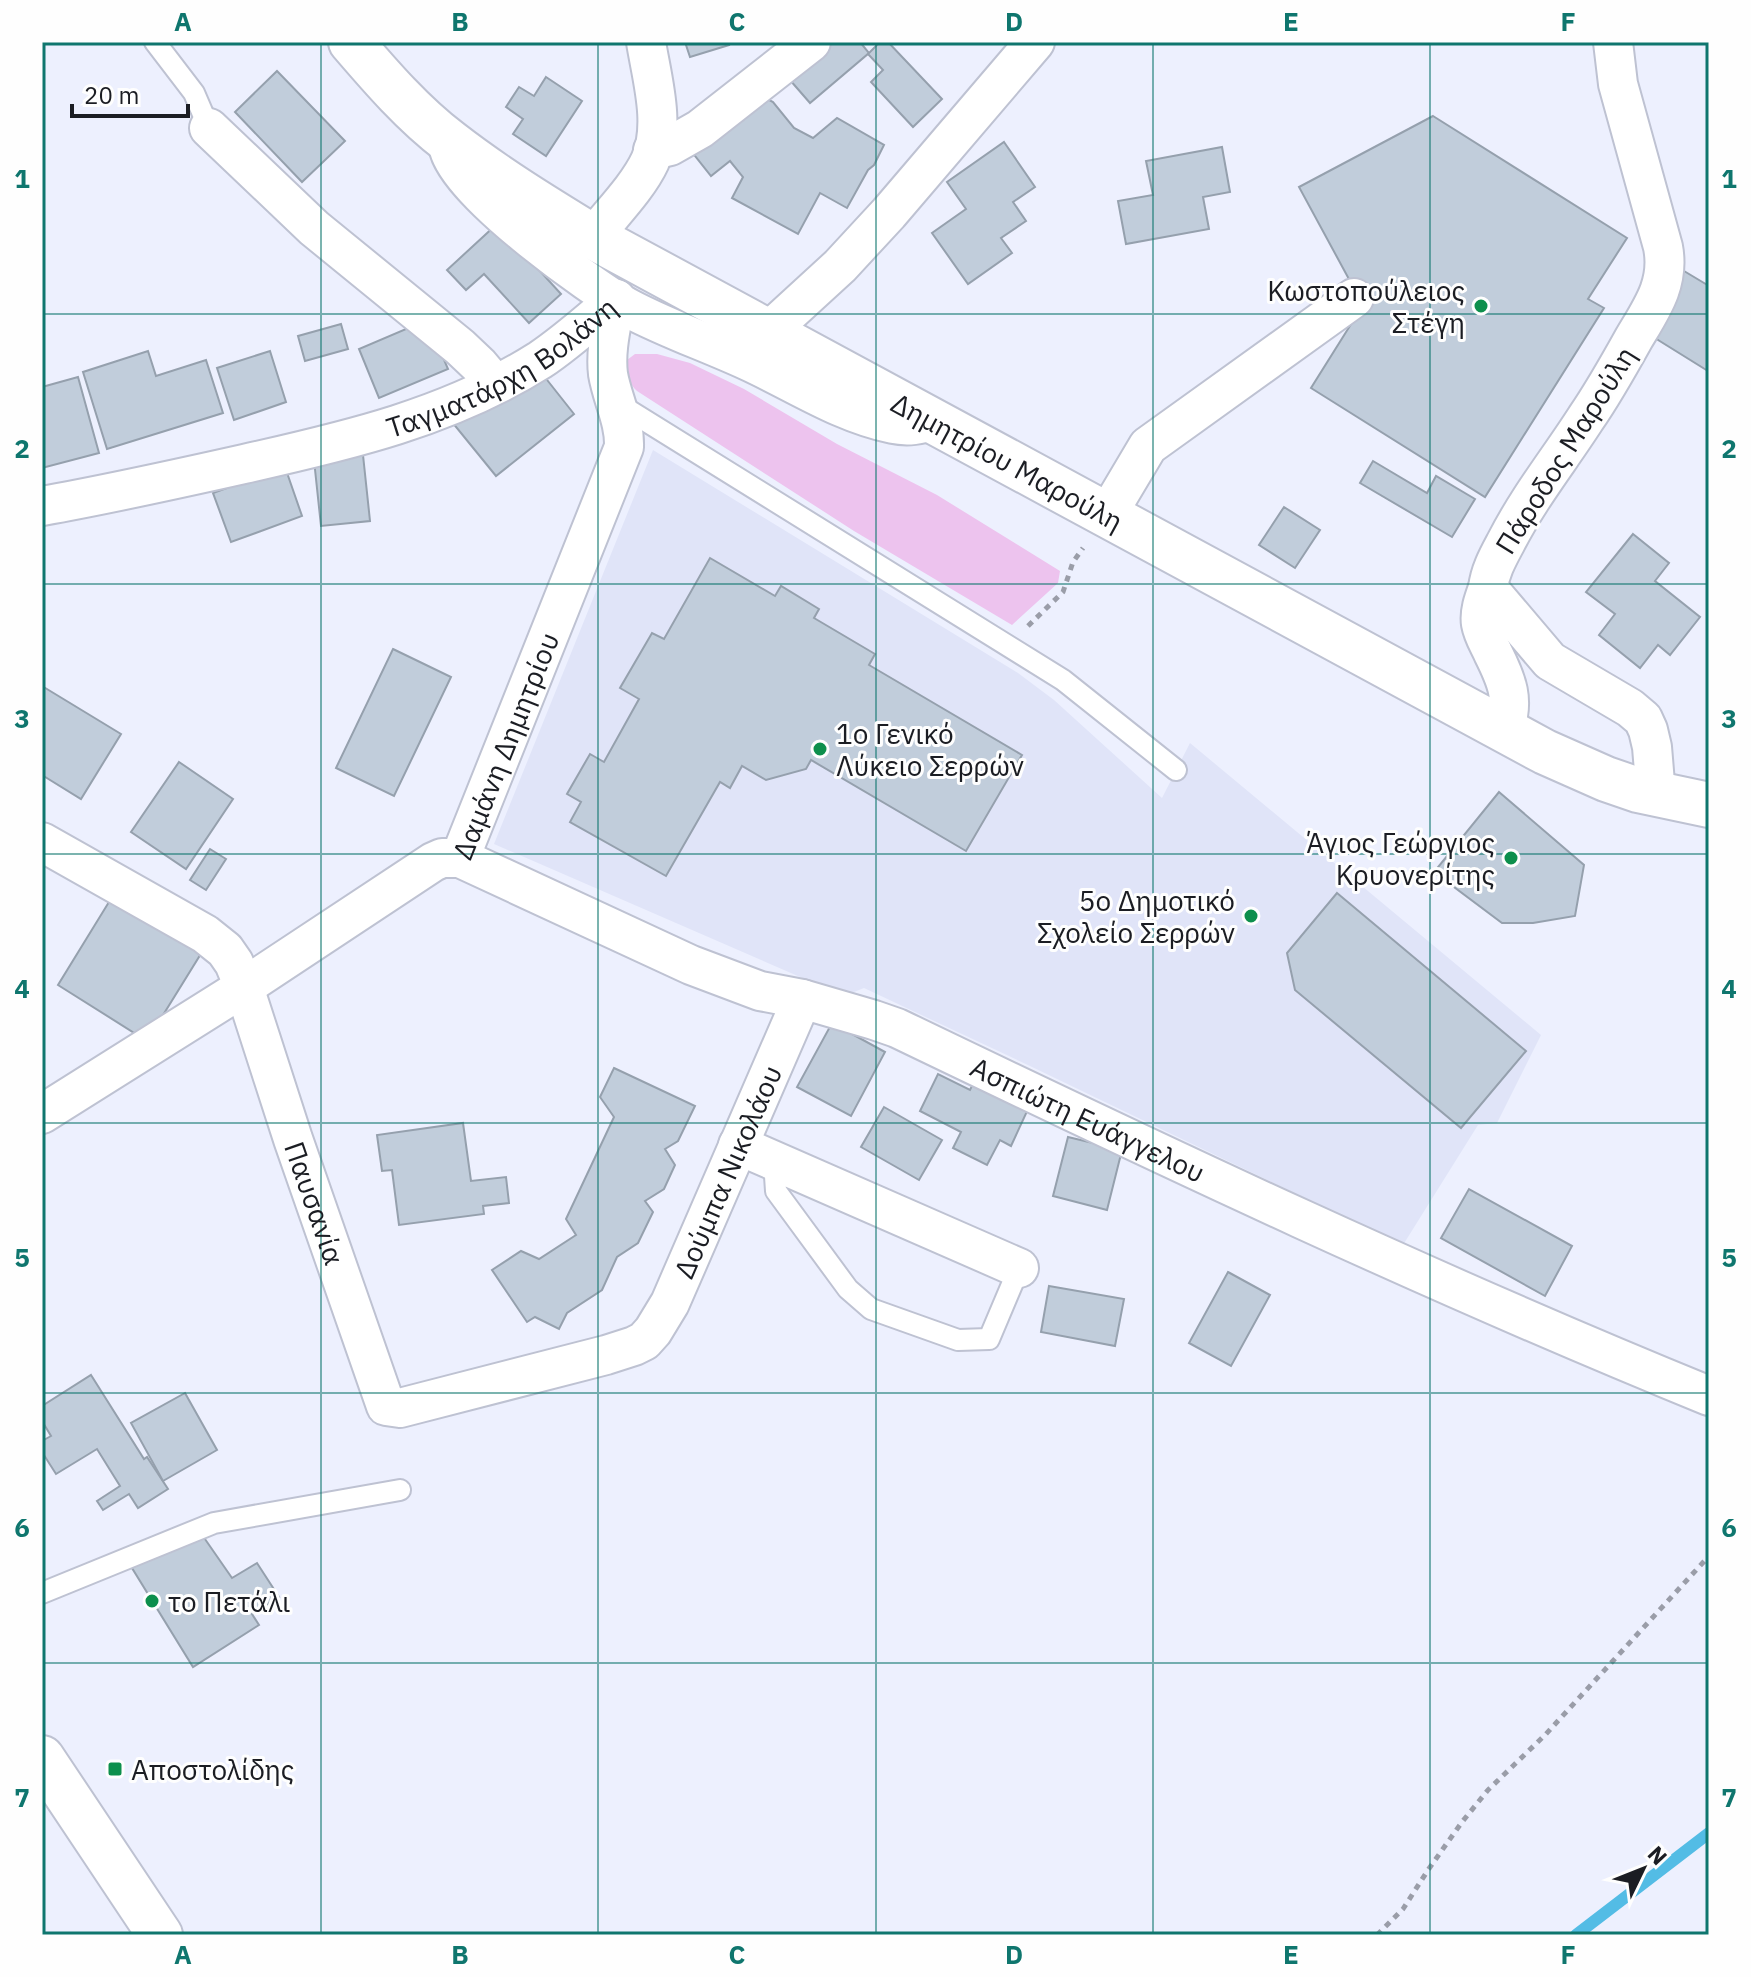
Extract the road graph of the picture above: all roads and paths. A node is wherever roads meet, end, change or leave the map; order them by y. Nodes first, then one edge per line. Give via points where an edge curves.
1 (155, 42) edge
2 (351, 42) edge
3 (646, 42) edge
4 (811, 42) edge
5 (1035, 42) edge
6 (1613, 42) edge
7 (209, 128) joint
8 (448, 141) junction
9 (653, 150) junction
10 (593, 237) junction
11 (1354, 298) dead end
12 (616, 299) junction
13 (769, 331) junction
14 (495, 384) junction
15 (614, 401) junction
16 (935, 420) junction
17 (42, 506) edge
18 (1107, 515) junction
19 (1488, 588) junction
20 (1008, 646) junction
21 (1504, 730) junction
22 (1176, 770) dead end
23 (1656, 795) junction
24 (1709, 805) edge
25 (42, 842) edge
26 (460, 858) junction
27 (244, 987) junction
28 (802, 999) junction
29 (42, 1114) edge
30 (738, 1145) junction
31 (774, 1161) junction
32 (1019, 1268) joint
33 (644, 1341) joint
34 (1709, 1396) edge
35 (400, 1490) dead end
36 (1709, 1556) edge
37 (42, 1593) edge
38 (42, 1758) edge
39 (55, 1798) edge
40 (160, 1935) edge
41 (1377, 1935) edge

1 - 7 lane via 194,93
2 - 8 main road, Δημητρίου Μαρούλη
3 - 9 street via 656,115
4 - 9 street via 700,129
5 - 13 street via 889,213
6 - 19 street, Πάροδος Μαρούλη via 1618,84 1666,270 1654,303 1611,378 1523,510 1491,571
7 - 14 street via 314,228 460,347
8 - 10 main road, Δημητρίου Μαρούλη
8 - 12 street via 455,163 482,196 532,240
9 - 10 street via 643,172
10 - 13 main road, Δημητρίου Μαρούλη
11 - 18 street via 1148,446
12 - 14 street, Ταγματάρχη Βολάνη via 554,350
12 - 15 street, Δαμάνη Δημητρίου via 607,360
12 - 16 street, Ταγματάρχη Βολάνη via 858,414 914,426
13 - 16 main road, Δημητρίου Μαρούλη
14 - 17 street, Ταγματάρχη Βολάνη via 397,426 345,441
15 - 20 lane
15 - 26 street, Δαμάνη Δημητρίου via 624,433 622,454
16 - 18 main road, Δημητρίου Μαρούλη
18 - 20 path via 1073,562 1063,592
18 - 21 main road, Δημητρίου Μαρούλη
19 - 21 street via 1481,622 1506,680 1511,708
19 - 23 street, Πάροδος Μαρούλη via 1550,661 1643,719 1652,747
20 - 22 lane via 1063,680
21 - 23 main road, Δημητρίου Μαρούλη via 1596,775
23 - 24 main road, Δημητρίου Μαρούλη
25 - 27 street, Παυσανία via 216,941
26 - 27 street, Δαμάνη Δημητρίου via 433,862
26 - 28 street, Ασπιώτη Ευάγγελου via 691,965 760,991
27 - 29 street, Δαμάνη Δημητρίου
27 - 33 street, Παυσανία via 386,1406 400,1408
28 - 30 street, Δούμπα Νικολάου
28 - 34 street, Ασπιώτη Ευάγγελου via 897,1028 1411,1270
30 - 31 street
30 - 33 street, Δούμπα Νικολάου via 662,1319
31 - 32 street
31 - 32 lane via 776,1191 848,1289 871,1309 958,1340 989,1339
35 - 37 lane via 214,1523
36 - 41 path via 1488,1790 1403,1909
38 - 39 main road
39 - 40 main road

